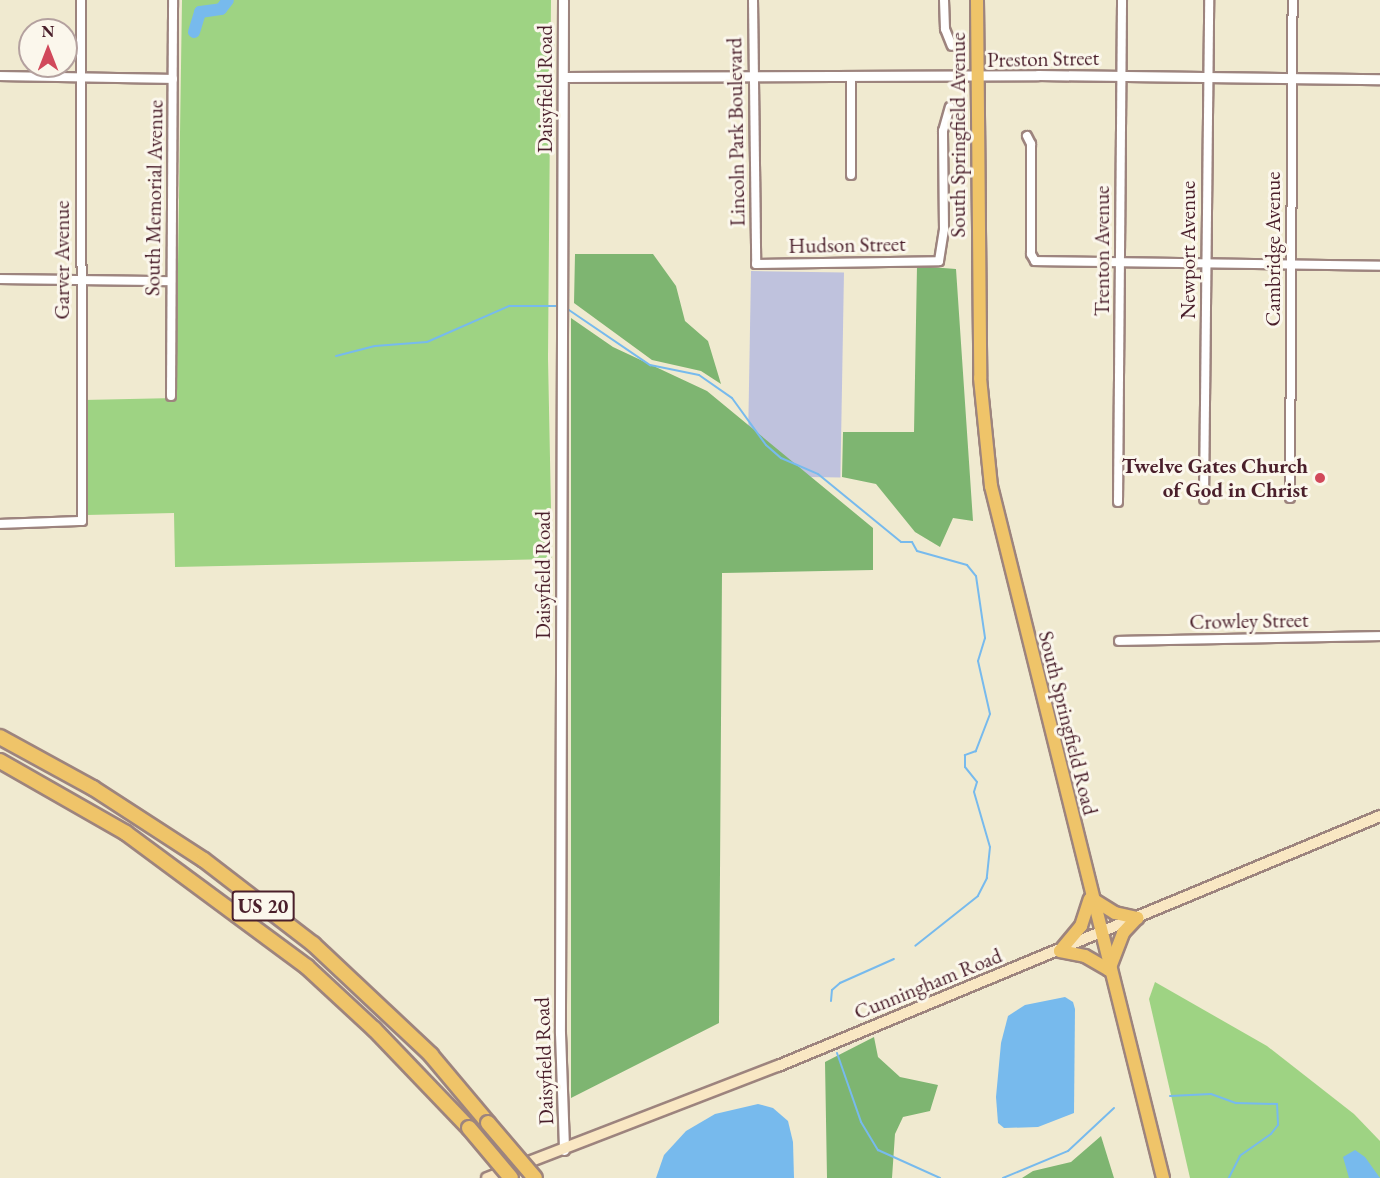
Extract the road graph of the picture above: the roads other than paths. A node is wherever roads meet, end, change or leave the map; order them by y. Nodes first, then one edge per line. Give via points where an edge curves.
1 (81, 0) edge
2 (173, 0) edge
3 (563, 0) edge
4 (753, 0) edge
5 (944, 0) edge
6 (977, 0) edge
7 (1122, 0) edge
8 (1209, 0) edge
9 (1293, 0) edge
10 (952, 46) dead end
11 (0, 76) edge
12 (81, 76) junction
13 (1120, 76) junction
14 (563, 77) junction
15 (851, 77) junction
16 (1207, 77) junction
17 (752, 78) junction
18 (978, 78) junction
19 (1292, 78) junction
20 (173, 79) junction
21 (1380, 79) edge
22 (950, 107) dead end
23 (1027, 136) dead end
24 (851, 175) dead end
25 (756, 264) joint
26 (1120, 264) junction
27 (1206, 265) junction
28 (1291, 265) junction
29 (1380, 266) edge
30 (977, 270) joint
31 (0, 279) edge
32 (80, 280) junction
33 (170, 281) junction
34 (171, 396) dead end
35 (1290, 498) dead end
36 (1204, 499) dead end
37 (1118, 502) dead end
38 (0, 524) edge
39 (1380, 636) edge
40 (1119, 641) dead end
41 (0, 737) edge
42 (0, 761) edge
43 (1380, 816) edge
44 (1091, 898) junction
45 (1137, 918) junction
46 (1100, 935) junction
47 (1060, 951) junction
48 (1109, 970) junction
49 (564, 1150) junction
50 (487, 1178) edge
51 (511, 1178) edge
52 (535, 1178) edge
53 (1163, 1178) edge

1 - 12 street, Garver Avenue
2 - 20 street, South Memorial Avenue
3 - 14 street, Daisyfield Road
4 - 17 street, Lincoln Park Boulevard
5 - 10 street via 945,29
6 - 18 main road, South Springfield Avenue
7 - 13 street, Trenton Avenue
8 - 16 street, Newport Avenue
9 - 19 street, Cambridge Avenue
11 - 12 street
12 - 20 street
12 - 32 street, Garver Avenue
13 - 16 street, Preston Street
13 - 18 street, Preston Street
13 - 26 street, Trenton Avenue
14 - 17 street, Preston Street
14 - 49 street, Daisyfield Road via 560,1033
15 - 17 street, Preston Street
15 - 18 street, Preston Street
15 - 24 street
16 - 19 street, Preston Street
16 - 27 street, Newport Avenue
17 - 25 street, Lincoln Park Boulevard
18 - 30 main road, South Springfield Avenue
19 - 21 street, Preston Street
19 - 28 street, Cambridge Avenue
20 - 33 street, South Memorial Avenue
22 - 25 street, Hudson Street via 944,132 944,229 939,261
23 - 26 street via 1031,144 1031,254 1035,261
26 - 27 street
26 - 37 street, Trenton Avenue
27 - 28 street
27 - 36 street, Newport Avenue
28 - 29 street
28 - 35 street, Cambridge Avenue
30 - 44 main road, South Springfield Road via 980,378 991,486
31 - 32 street
32 - 33 street
32 - 38 street, Garver Avenue via 82,521
33 - 34 street, South Memorial Avenue
39 - 40 street, Crowley Street
41 - 52 highway, US 20, bridge via 93,788 204,860 313,944 431,1055
42 - 51 highway, US 20, bridge via 126,834 307,967 374,1029
43 - 45 main road, Cunningham Road
44 - 45 main road via 1115,913
44 - 46 main road, South Springfield Road
44 - 47 main road via 1081,926
45 - 46 main road, Cunningham Road
45 - 48 main road via 1123,933
46 - 47 main road, Cunningham Road
46 - 48 main road, South Springfield Road
47 - 48 main road via 1085,956
47 - 49 main road, Cunningham Road
48 - 53 main road, South Springfield Road
49 - 50 main road, Cunningham Road

